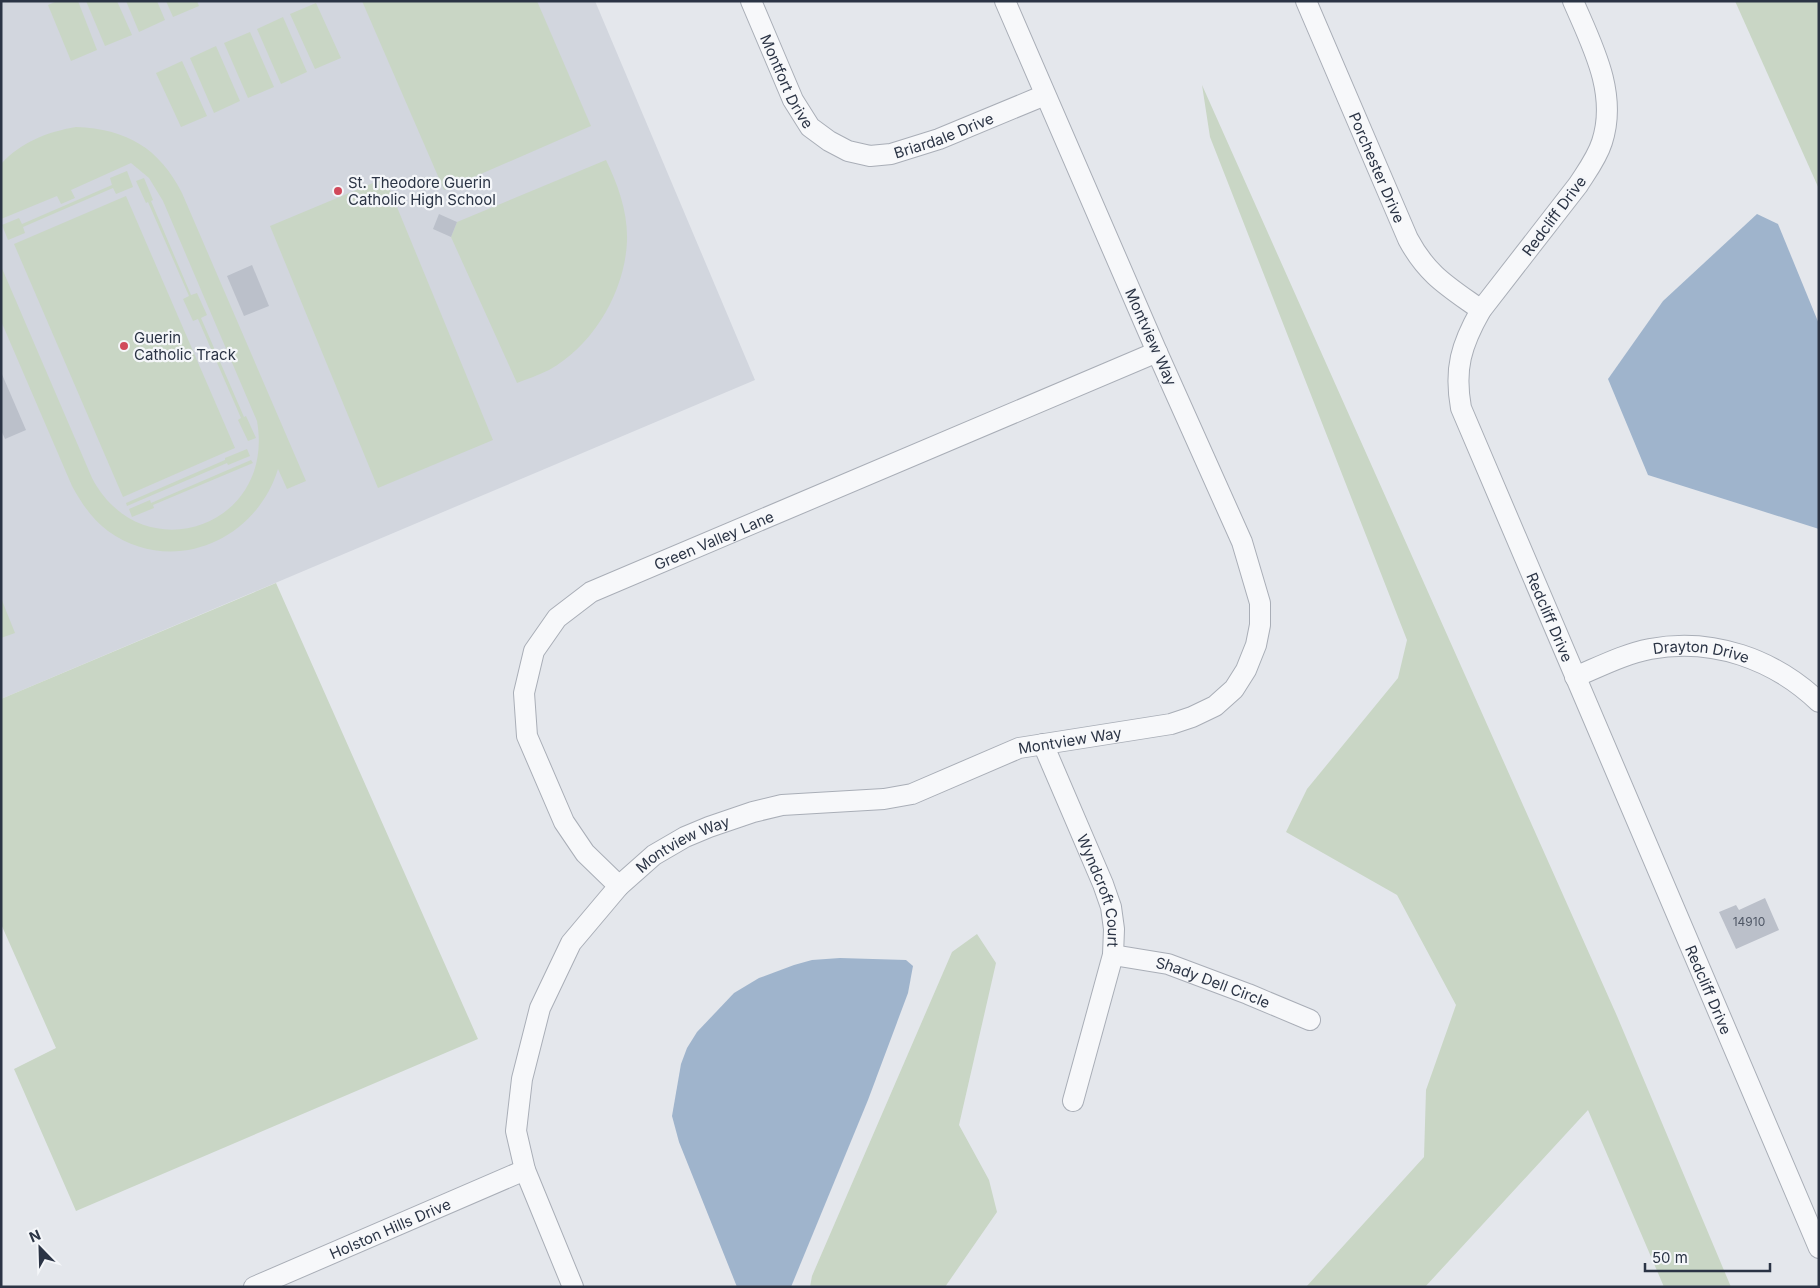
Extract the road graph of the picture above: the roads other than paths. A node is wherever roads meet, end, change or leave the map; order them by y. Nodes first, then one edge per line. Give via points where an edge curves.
1 (752, 1) edge
2 (1005, 1) edge
3 (1306, 1) edge
4 (1573, 1) edge
5 (1045, 95) junction
6 (839, 147) joint
7 (1481, 310) junction
8 (1157, 352) junction
9 (1575, 677) junction
10 (1819, 702) edge
11 (1042, 744) junction
12 (619, 886) junction
13 (1113, 955) junction
14 (1310, 1020) dead end
15 (1073, 1101) dead end
16 (525, 1170) junction
17 (1819, 1248) edge
18 (254, 1287) edge
19 (573, 1287) edge

1 - 6 street, Montfort Drive via 793,100 810,127
2 - 5 street, Montview Way
3 - 7 street, Porchester Drive via 1416,254 1440,280
4 - 7 street, Redcliff Drive via 1598,59 1604,83 1607,116 1602,142 1578,185
5 - 6 street, Briardale Drive via 939,139 891,154 870,156
5 - 8 street, Montview Way
7 - 9 street, Redcliff Drive via 1465,340 1459,361 1457,380 1461,408
8 - 11 street, Montview Way via 1242,542 1260,603 1256,645 1234,689 1215,706 1192,717 1172,724
8 - 12 street, Green Valley Lane via 591,592 557,618 534,651 524,692 527,736 564,822 585,853
9 - 10 street, Drayton Drive via 1651,649 1704,647 1742,655 1773,668
9 - 17 street, Redcliff Drive
11 - 12 street, Montview Way via 1019,748 912,794 884,799 782,805 726,821 685,837 654,855
11 - 13 street, Wyndcroft Court via 1111,907
12 - 16 street, Montview Way via 571,944 540,1008 522,1079 516,1131
13 - 14 street, Shady Dell Circle via 1168,964
13 - 15 street, Wyndcroft Court
16 - 18 street, Holston Hills Drive
16 - 19 street, Montview Way

